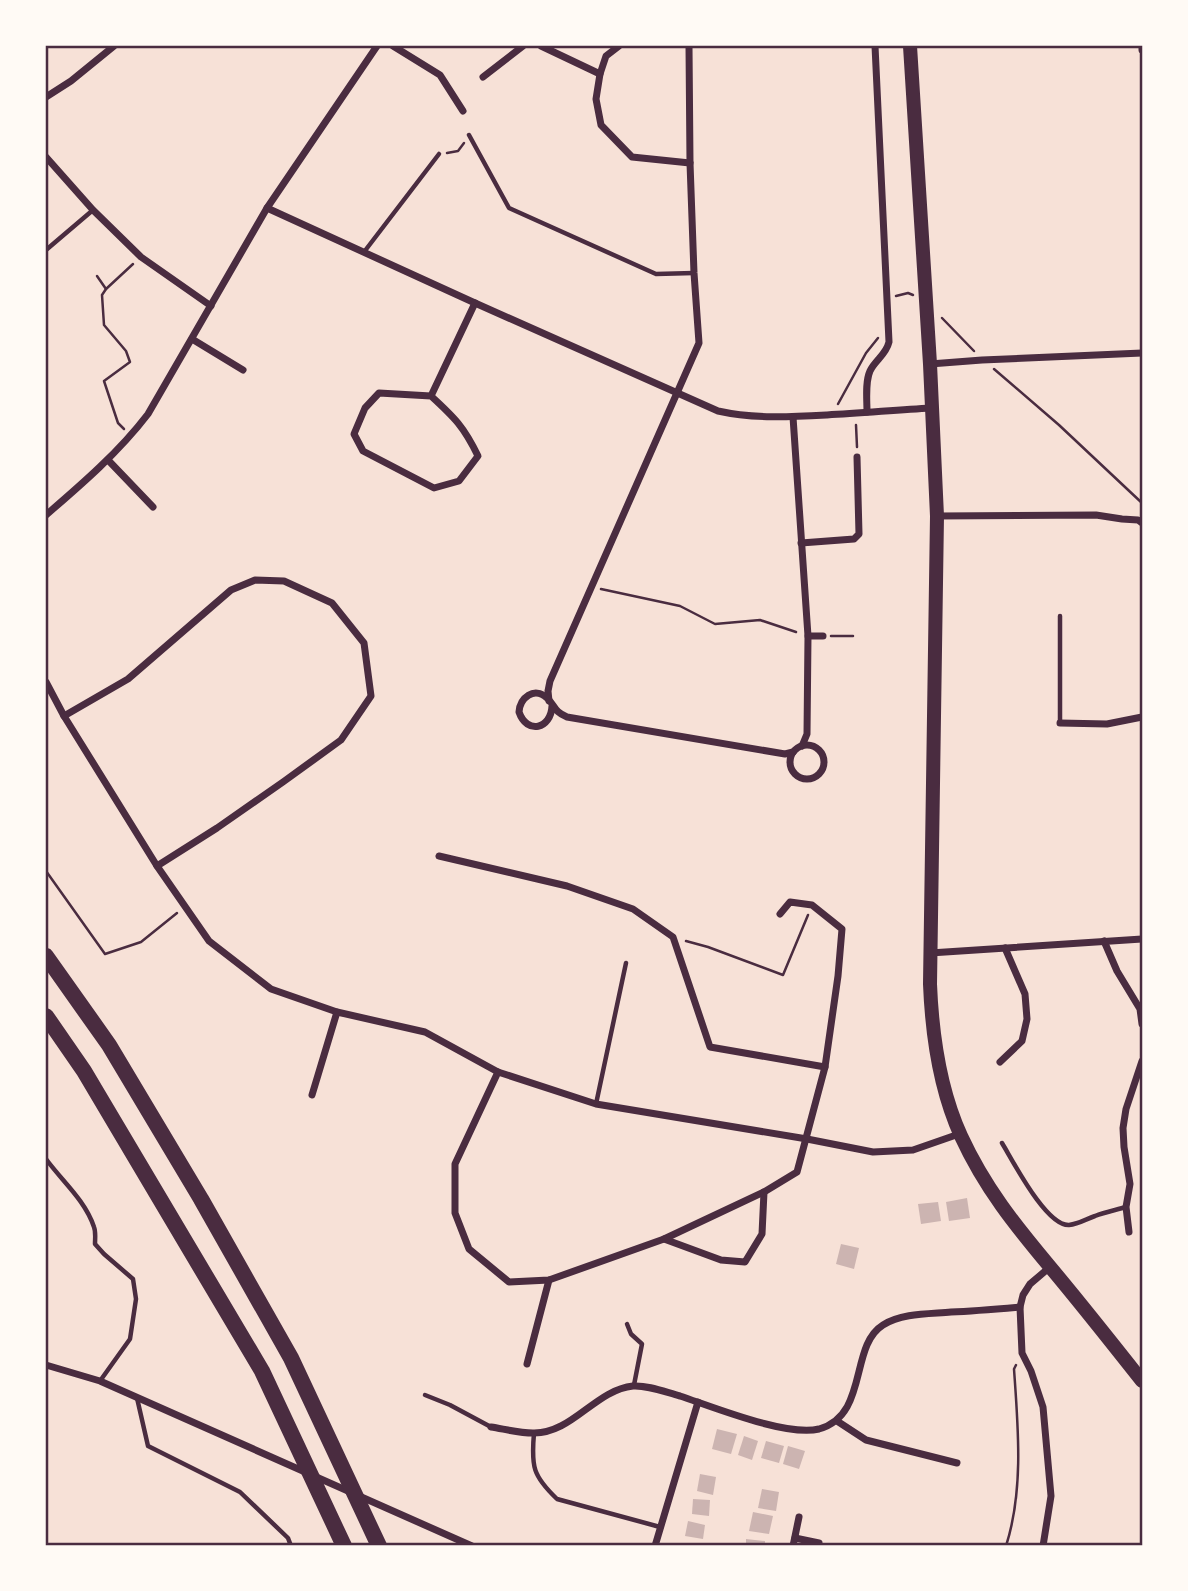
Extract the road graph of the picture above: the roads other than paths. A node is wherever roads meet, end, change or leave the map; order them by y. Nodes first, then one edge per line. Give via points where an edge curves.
1 (114, 46) edge
2 (377, 46) edge
3 (393, 46) edge
4 (523, 46) edge
5 (541, 46) edge
6 (619, 46) edge
7 (689, 46) edge
8 (875, 46) edge
9 (910, 46) edge
10 (600, 74) junction
11 (484, 77) dead end
12 (46, 97) edge
13 (463, 111) dead end
14 (469, 135) dead end
15 (439, 154) dead end
16 (46, 157) edge
17 (690, 163) junction
18 (267, 208) junction
19 (93, 211) junction
20 (46, 250) edge
21 (364, 252) junction
22 (694, 273) junction
23 (475, 303) junction
24 (211, 306) junction
25 (192, 339) junction
26 (1143, 353) edge
27 (930, 364) junction
28 (243, 370) dead end
29 (678, 394) junction
30 (431, 396) junction
31 (932, 408) junction
32 (867, 412) junction
33 (793, 417) junction
34 (857, 457) road end
35 (108, 460) junction
36 (153, 507) dead end
37 (1143, 511) edge
38 (46, 515) edge
39 (937, 516) junction
40 (1140, 522) edge
41 (801, 543) junction
42 (1060, 617) dead end
43 (808, 636) junction
44 (823, 636) road end
45 (46, 682) edge
46 (551, 703) junction
47 (64, 716) junction
48 (1143, 717) edge
49 (1060, 723) joint
50 (802, 746) junction
51 (793, 752) junction
52 (439, 856) dead end
53 (158, 866) junction
54 (780, 914) dead end
55 (1143, 939) edge
56 (1104, 941) junction
57 (1006, 948) junction
58 (930, 953) junction
59 (46, 956) edge
60 (626, 962) dead end
61 (337, 1012) junction
62 (46, 1016) edge
63 (1143, 1024) edge
64 (1143, 1061) edge
65 (1000, 1062) dead end
66 (825, 1067) junction
67 (498, 1072) junction
68 (312, 1096) dead end
69 (596, 1104) junction
70 (960, 1133) junction
71 (807, 1139) junction
72 (1002, 1143) dead end
73 (46, 1159) edge
74 (764, 1192) junction
75 (1126, 1207) junction
76 (1129, 1232) dead end
77 (664, 1239) junction
78 (1050, 1266) junction
79 (549, 1280) junction
80 (1020, 1307) junction
81 (627, 1324) dead end
82 (527, 1364) dead end
83 (46, 1365) edge
84 (100, 1381) junction
85 (1143, 1381) edge
86 (634, 1386) junction
87 (425, 1395) dead end
88 (137, 1397) junction
89 (698, 1402) junction
90 (837, 1421) junction
91 (491, 1427) joint
92 (534, 1433) junction
93 (957, 1463) dead end
94 (799, 1517) dead end
95 (660, 1527) junction
96 (794, 1542) edge
97 (819, 1543) dead end
98 (291, 1545) edge
99 (344, 1545) edge
100 (379, 1545) edge
101 (472, 1545) edge
102 (655, 1545) edge
103 (1043, 1545) edge

1 - 12 street
2 - 18 street
3 - 13 street via 440,75
4 - 11 street
5 - 10 street
6 - 10 street via 606,56
7 - 17 street
8 - 32 street via 889,342 868,374
9 - 27 highway
10 - 17 street via 596,99 601,125 632,157
14 - 22 lane via 509,208 656,274
15 - 21 lane
16 - 19 street
17 - 22 street
18 - 21 street
18 - 24 street
19 - 20 lane
19 - 24 street via 141,257
21 - 23 street
22 - 29 street via 699,343
23 - 29 street
23 - 30 street
24 - 25 street
25 - 28 street
25 - 35 street via 148,414
26 - 27 street
27 - 31 highway
29 - 33 street via 739,416
29 - 46 street via 550,681
30 - 30 street via 379,393 365,408 354,434 363,451 434,488 459,481 478,456 467,433
31 - 32 street
31 - 39 highway
32 - 33 street
33 - 41 street
34 - 41 street via 859,534 854,540
35 - 36 street
35 - 38 street
37 - 40 street
39 - 40 street via 1096,515
39 - 58 highway
41 - 43 street
42 - 49 lane
43 - 44 street
43 - 50 street via 807,734
45 - 47 street
46 - 46 street via 541,694 528,695 519,705 521,718 540,726 552,714
46 - 51 street via 567,717
47 - 53 street
47 - 53 street via 128,680 231,590 255,580 284,581 332,603 364,643 371,696 341,740
48 - 49 street via 1107,724
50 - 51 street
50 - 51 street via 821,751 825,762 820,774 804,778 795,774 790,761
52 - 66 street via 567,886 633,909 673,937 710,1047
53 - 61 street via 209,941 271,989
54 - 66 street via 790,902 812,905 842,929
55 - 56 street
56 - 57 street
56 - 63 street via 1140,1009
57 - 58 street
57 - 65 street via 1025,994 1027,1019 1022,1041
58 - 70 highway via 930,992 942,1080
59 - 100 highway via 108,1045 227,1244 291,1358
60 - 69 lane
61 - 67 street via 425,1032
61 - 68 street
62 - 99 highway via 85,1071 262,1371
64 - 75 street via 1123,1128 1130,1184
66 - 71 street
67 - 69 street
67 - 79 street via 455,1164 455,1213 469,1249 509,1282
69 - 71 street
70 - 71 street via 893,1153
70 - 78 highway via 996,1200
71 - 74 street via 797,1172
72 - 75 lane via 1056,1222 1081,1223
73 - 84 lane via 79,1197 95,1228 95,1244 133,1279 136,1299 130,1339
74 - 77 street
74 - 77 street via 762,1234 745,1262 721,1260
75 - 76 street
77 - 79 street
78 - 80 street via 1030,1284
78 - 85 highway
79 - 82 street
80 - 90 street via 897,1318 881,1326 868,1342 856,1386
80 - 103 street via 1022,1353 1043,1407 1051,1496
81 - 86 lane via 642,1344
83 - 84 street
84 - 88 street
86 - 89 street
86 - 92 street via 602,1398 551,1430
87 - 91 lane
88 - 98 lane via 148,1446 240,1492
88 - 101 street
89 - 90 street via 802,1431
89 - 95 street
90 - 93 street via 866,1440
91 - 92 street
92 - 95 lane via 536,1474 558,1499
94 - 96 street
95 - 102 street
96 - 97 street

